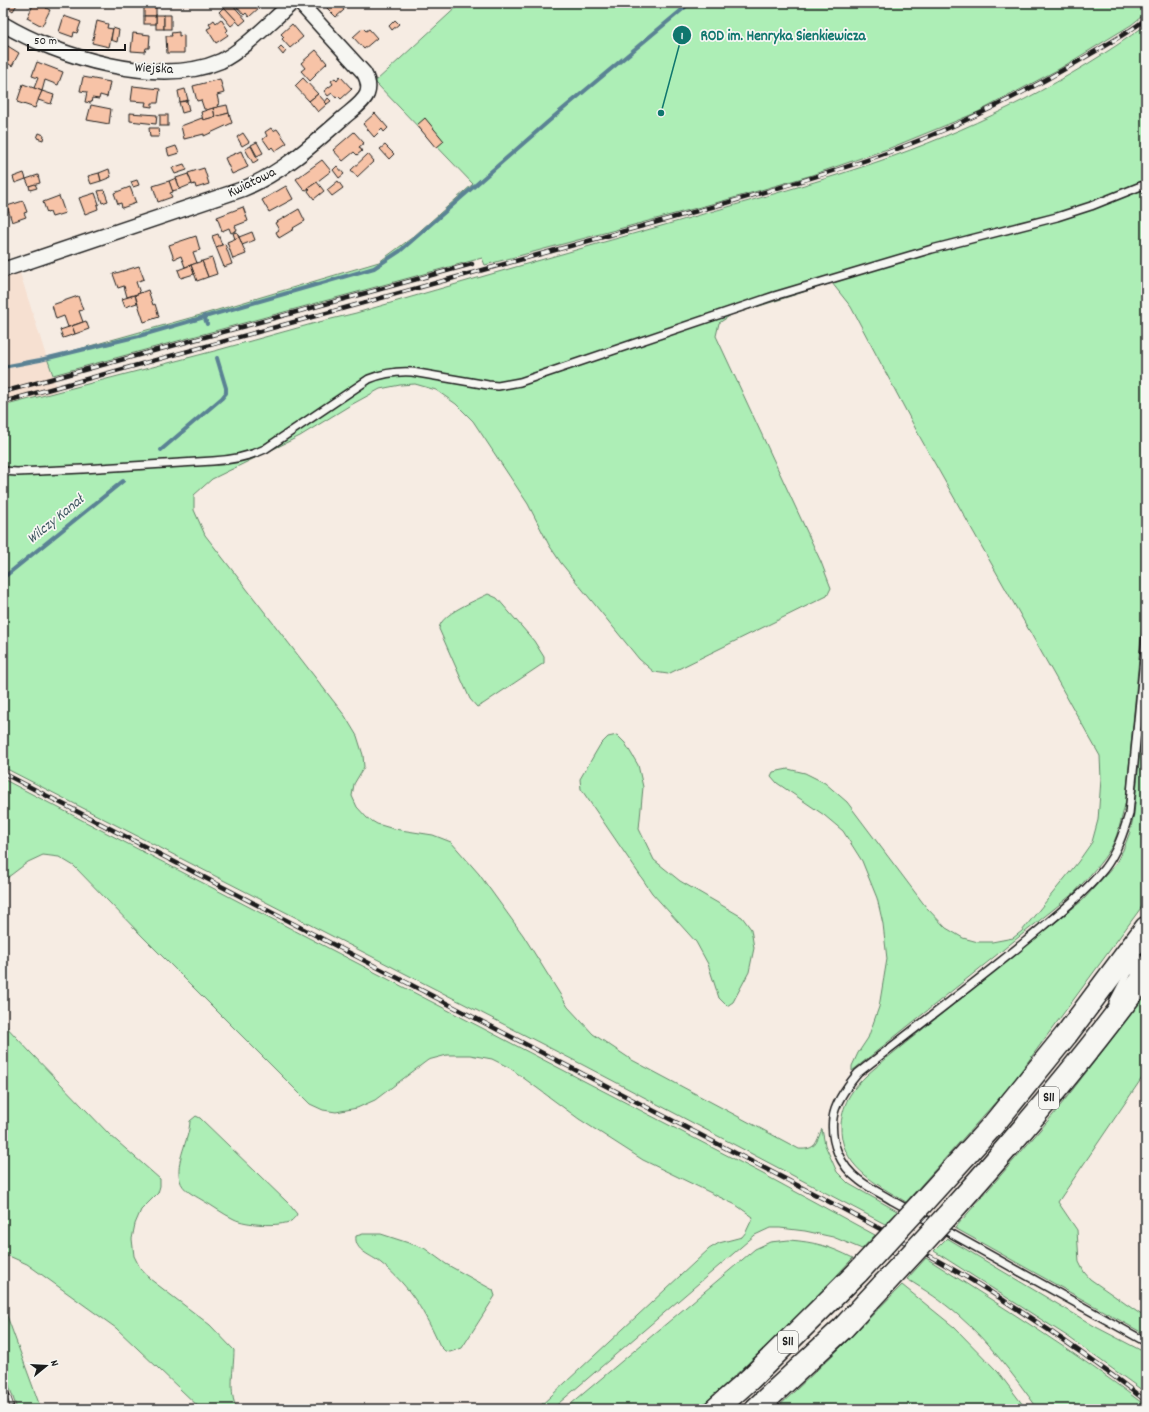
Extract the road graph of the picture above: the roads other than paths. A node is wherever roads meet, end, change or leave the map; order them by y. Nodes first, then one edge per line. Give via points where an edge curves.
1 (292, 3) edge
2 (300, 3) edge
3 (3, 24) edge
4 (1146, 184) edge
5 (3, 270) edge
6 (3, 471) edge
7 (1146, 638) edge
8 (1144, 941) edge
9 (1146, 957) edge
10 (1136, 975) edge
11 (1110, 992) dead end
12 (1099, 1003) dead end
13 (1066, 1035) junction
14 (1146, 1342) edge
15 (716, 1409) edge
16 (756, 1409) edge

1 - 3 street, Wiejska via 234,54 208,66 177,71 131,68 84,58 35,41
2 - 5 street, Kwiatowa via 364,73 368,83 365,97 330,130 291,163 243,189
4 - 6 lane via 1057,217 932,249 774,296 520,382 498,386 412,372 381,374 369,379 265,449 246,457 83,469
7 - 14 lane via 1129,814 1117,848 1104,868 1082,893 858,1073 846,1088 833,1117 833,1134 837,1152 847,1169 859,1181
8 - 10 lane
8 - 13 highway, S11
9 - 10 lane
10 - 11 lane
10 - 16 highway, S11, bridge via 1086,1053 1001,1156 843,1328
12 - 13 lane
13 - 15 highway, S11, bridge via 993,1125 858,1272 750,1379

